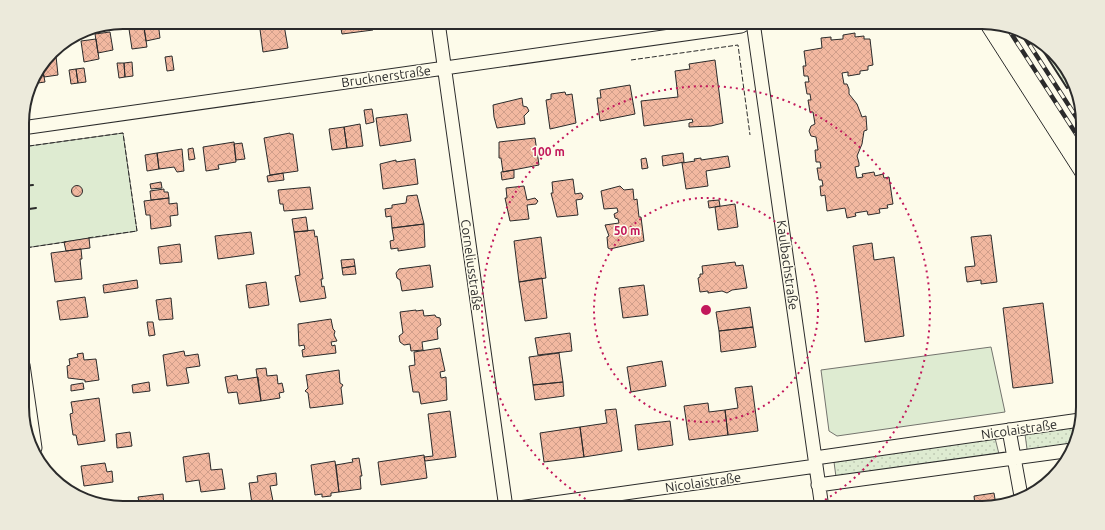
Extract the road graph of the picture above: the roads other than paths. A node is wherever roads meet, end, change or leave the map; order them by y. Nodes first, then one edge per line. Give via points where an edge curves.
1 (439, 29) edge
2 (720, 29) edge
3 (754, 29) edge
4 (445, 68) junction
5 (29, 127) edge
6 (29, 406) edge
7 (1075, 421) edge
8 (1009, 430) junction
9 (33, 434) edge
10 (1065, 451) edge
11 (1014, 458) junction
12 (815, 462) junction
13 (818, 485) junction
14 (1020, 492) edge
15 (505, 501) edge
16 (564, 501) edge
17 (821, 501) edge

1 - 4 street, Corneliusstraße
2 - 4 street, Brucknerstraße
3 - 12 street, Kaulbachstraße
4 - 5 street, Brucknerstraße
4 - 15 street, Corneliusstraße
6 - 9 street
7 - 8 street, Nicolaistraße
8 - 11 street
8 - 12 street, Nicolaistraße
10 - 11 street
11 - 13 street
11 - 14 street
12 - 13 street, Kaulbachstraße
12 - 16 street, Nicolaistraße
13 - 17 street, Kaulbachstraße

